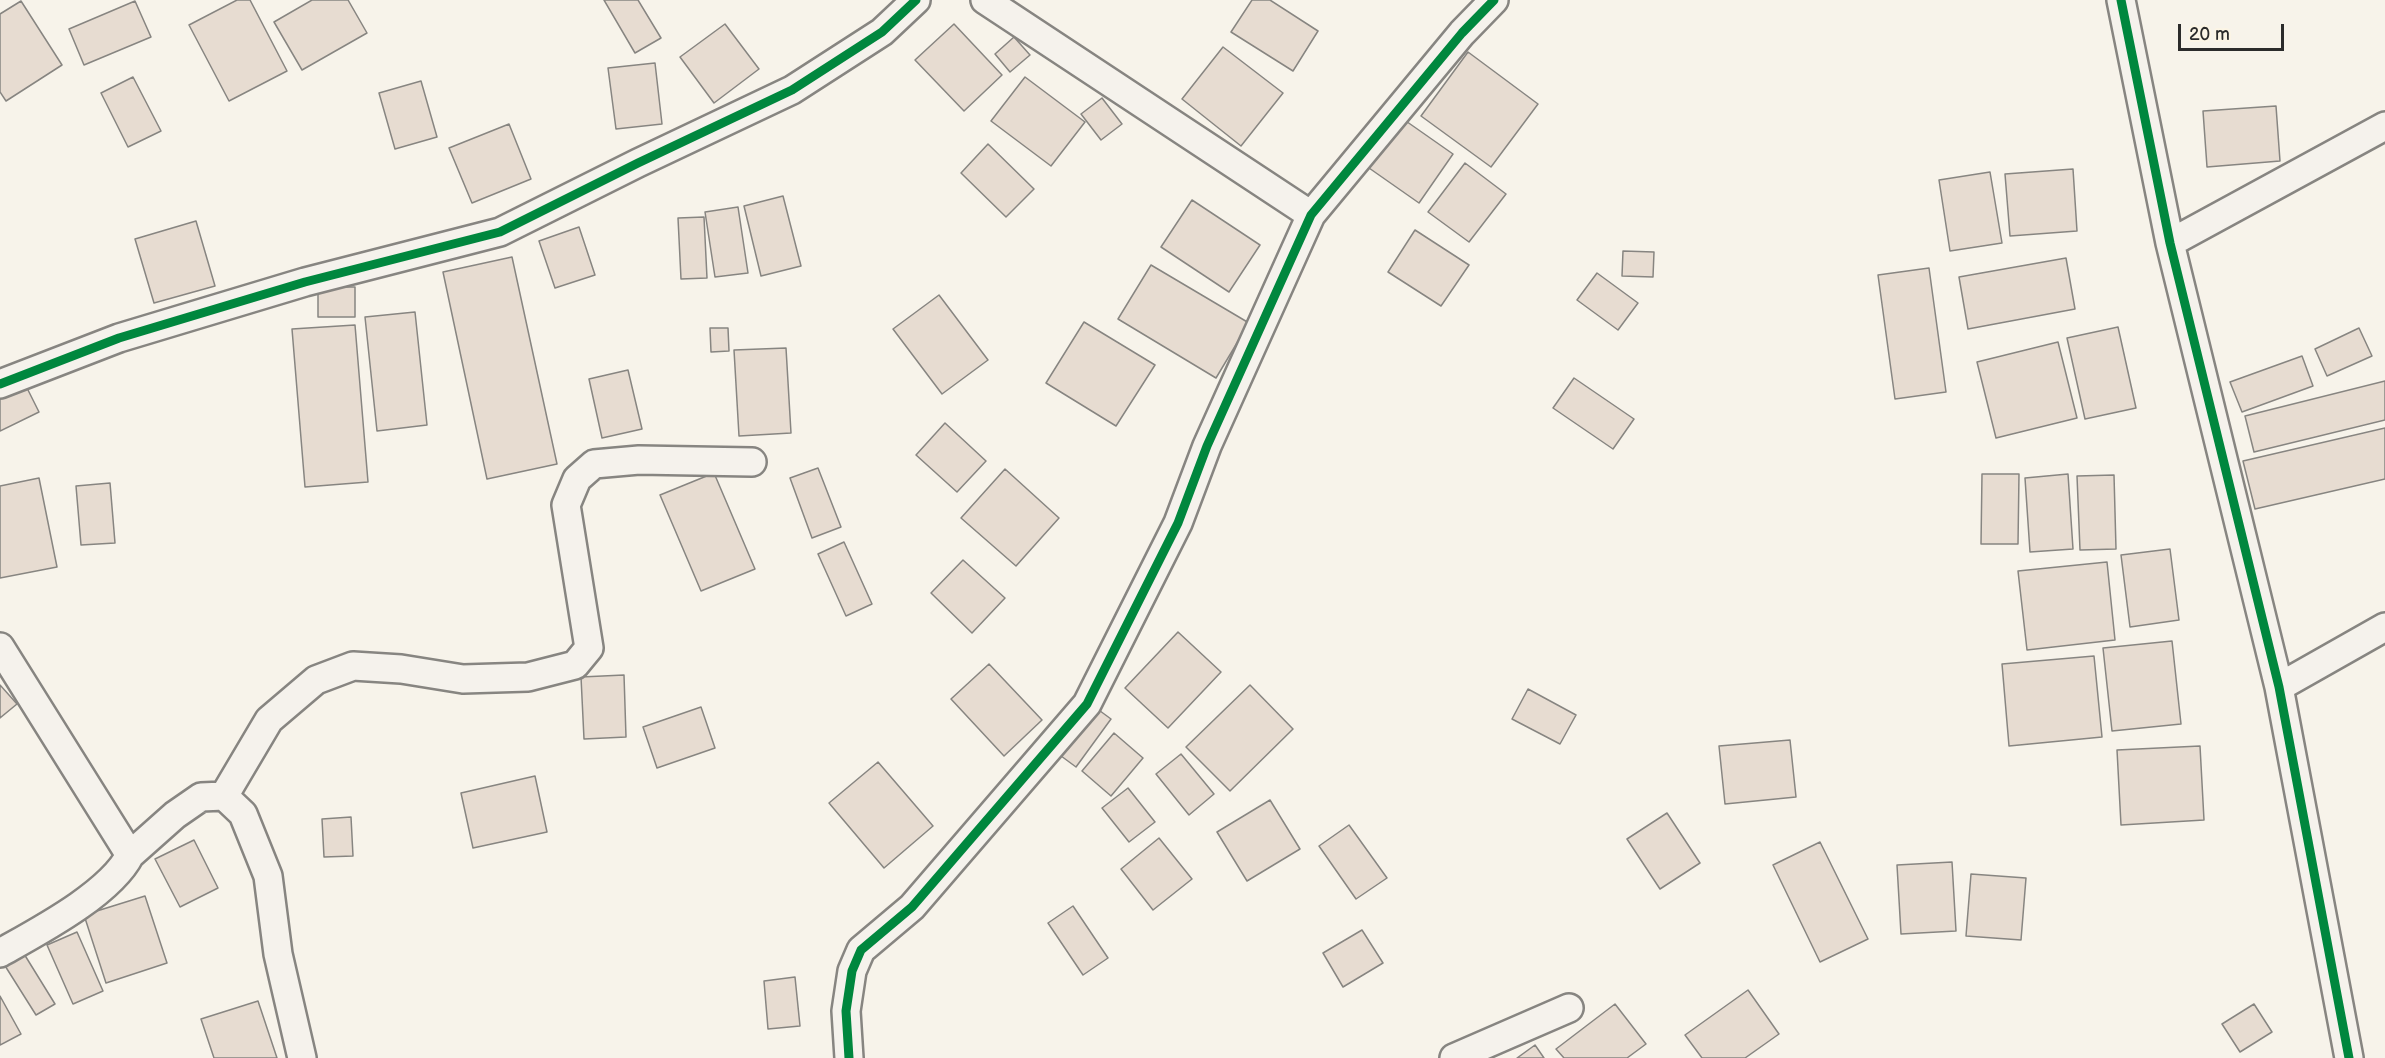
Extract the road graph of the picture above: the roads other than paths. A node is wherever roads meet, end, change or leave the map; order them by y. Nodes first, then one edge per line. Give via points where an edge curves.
1 (916, 0) edge
2 (985, 0) edge
3 (1494, 0) edge
4 (2121, 0) edge
5 (2385, 126) edge
6 (1311, 215) junction
7 (2170, 243) junction
8 (0, 384) edge
9 (752, 462) dead end
10 (2385, 627) edge
11 (0, 647) edge
12 (2279, 687) junction
13 (224, 796) junction
14 (130, 855) junction
15 (0, 953) edge
16 (1569, 1008) dead end
17 (302, 1058) edge
18 (849, 1058) edge
19 (1454, 1058) edge
20 (2349, 1058) edge

1 - 8 street via 882,32 792,90 500,232 305,282 119,338
2 - 6 street
3 - 6 street
4 - 7 street
5 - 7 street
6 - 18 street via 1207,446 1178,523 1087,704 912,907 861,950 852,971 846,1011
7 - 12 street
9 - 13 street via 639,460 594,464 577,479 566,505 589,648 575,665 528,677 463,679 353,666 316,680 270,720
10 - 12 street
11 - 14 street
12 - 20 street
13 - 14 street via 201,797
13 - 17 street via 243,814 268,876 278,954
14 - 15 street via 124,866 92,896
16 - 19 street

